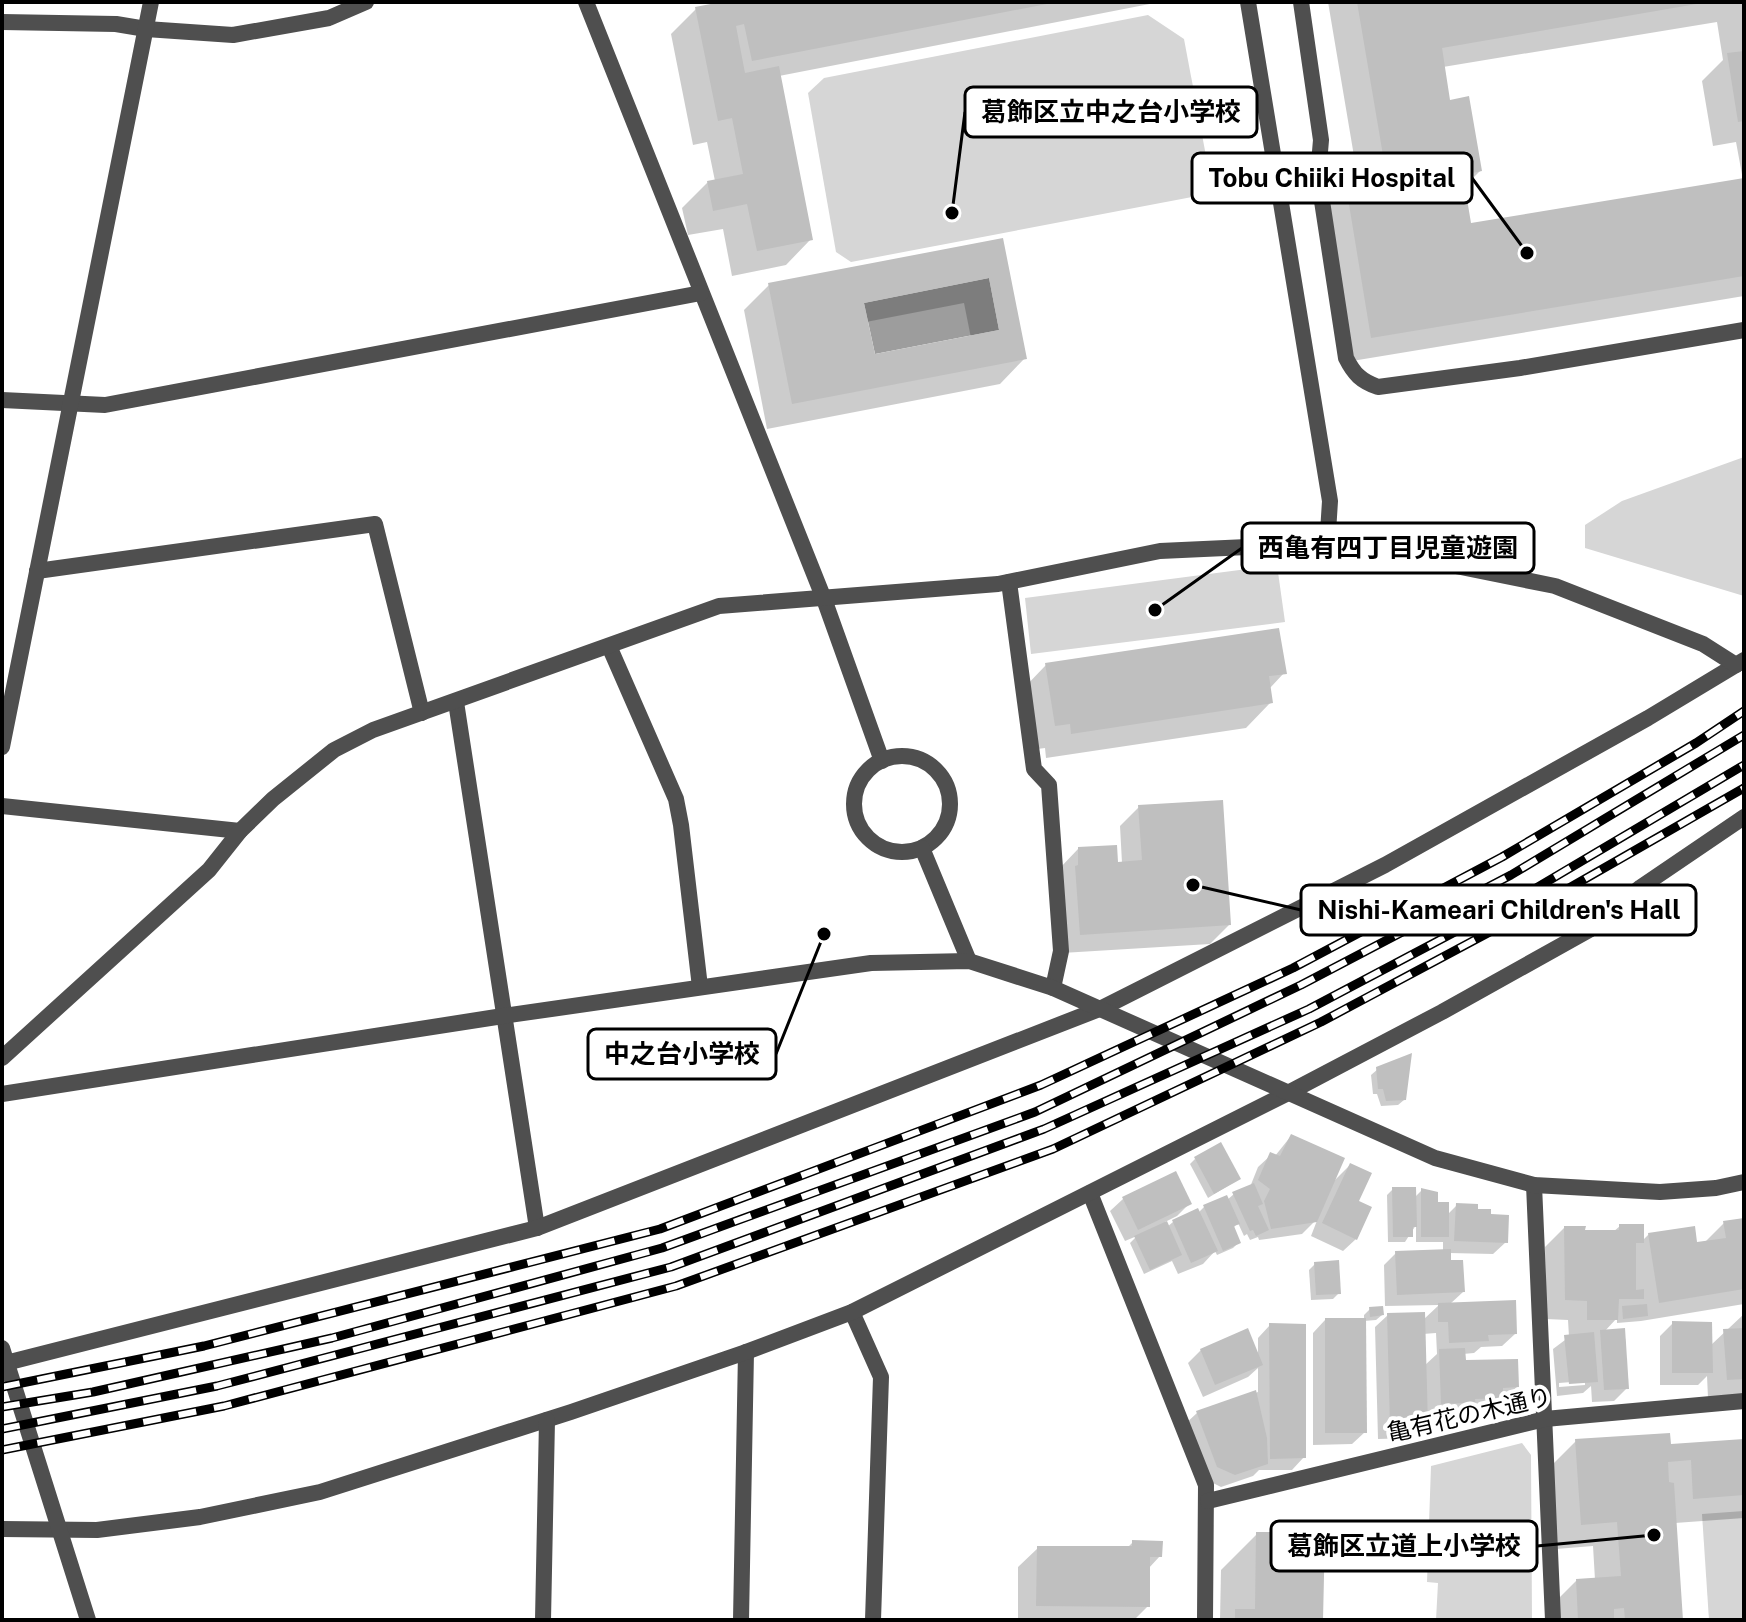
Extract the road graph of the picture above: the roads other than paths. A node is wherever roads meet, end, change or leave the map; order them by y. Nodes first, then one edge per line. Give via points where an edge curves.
1 (151, 2) edge
2 (366, 2) edge
3 (586, 2) edge
4 (1248, 2) edge
5 (1301, 2) edge
6 (2, 22) edge
7 (146, 29) junction
8 (701, 293) junction
9 (1744, 330) edge
10 (2, 400) edge
11 (70, 404) junction
12 (1327, 548) junction
13 (37, 571) junction
14 (1009, 582) junction
15 (824, 599) junction
16 (609, 646) junction
17 (1741, 667) edge
18 (456, 702) junction
19 (422, 713) junction
20 (2, 747) edge
21 (882, 761) junction
22 (2, 806) edge
23 (1744, 817) edge
24 (240, 831) junction
25 (922, 848) junction
26 (969, 961) junction
27 (700, 987) junction
28 (1053, 988) junction
29 (1102, 1008) junction
30 (503, 1016) junction
31 (2, 1058) edge
32 (1288, 1093) junction
33 (2, 1094) edge
34 (1744, 1182) edge
35 (1534, 1185) junction
36 (1090, 1193) junction
37 (537, 1228) junction
38 (852, 1312) junction
39 (746, 1352) junction
40 (4, 1358) edge
41 (1744, 1401) edge
42 (1545, 1419) junction
43 (547, 1420) junction
44 (1208, 1501) junction
45 (58, 1528) junction
46 (2, 1529) edge
47 (88, 1620) edge
48 (543, 1620) edge
49 (741, 1620) edge
50 (873, 1620) edge
51 (1205, 1620) edge
52 (1553, 1620) edge

1 - 7 street
2 - 7 street via 329,18 233,35
3 - 8 street
4 - 12 street via 1330,501
5 - 9 street via 1321,140 1318,175 1346,358 1365,382 1378,387 1520,368
6 - 7 street
7 - 11 street
8 - 11 street via 105,405
8 - 15 street
10 - 11 street
11 - 13 street
12 - 14 street via 1160,551
12 - 17 street via 1555,586 1703,644
13 - 19 street via 375,524
13 - 20 street
14 - 15 street
14 - 28 street via 1034,769 1049,785 1061,951
15 - 16 street via 719,606
15 - 21 street
16 - 18 street
16 - 27 street via 676,799
17 - 29 street via 1385,865
18 - 19 street
18 - 30 street
19 - 24 street via 334,750
21 - 25 street via 859,783 855,816 874,843 906,852
21 - 25 street via 912,757 938,772 946,784 950,799 944,828
22 - 24 street
23 - 32 street via 1641,887 1589,930
24 - 31 street via 209,870
25 - 26 street
26 - 27 street via 871,963
26 - 28 street
27 - 30 street
28 - 29 street
29 - 32 street
29 - 37 street
30 - 33 street
30 - 37 street
32 - 35 street via 1435,1158
32 - 36 street
34 - 35 street via 1660,1192
35 - 42 street
36 - 38 street
36 - 44 street
37 - 40 street
38 - 39 street
38 - 50 street via 881,1377
39 - 43 street
39 - 49 street
40 - 45 street
41 - 42 street, 亀有花の木通り
42 - 44 street, 亀有花の木通り
42 - 52 street
43 - 45 street via 320,1492 200,1517 97,1530
43 - 48 street
44 - 51 street
45 - 46 street
45 - 47 street

